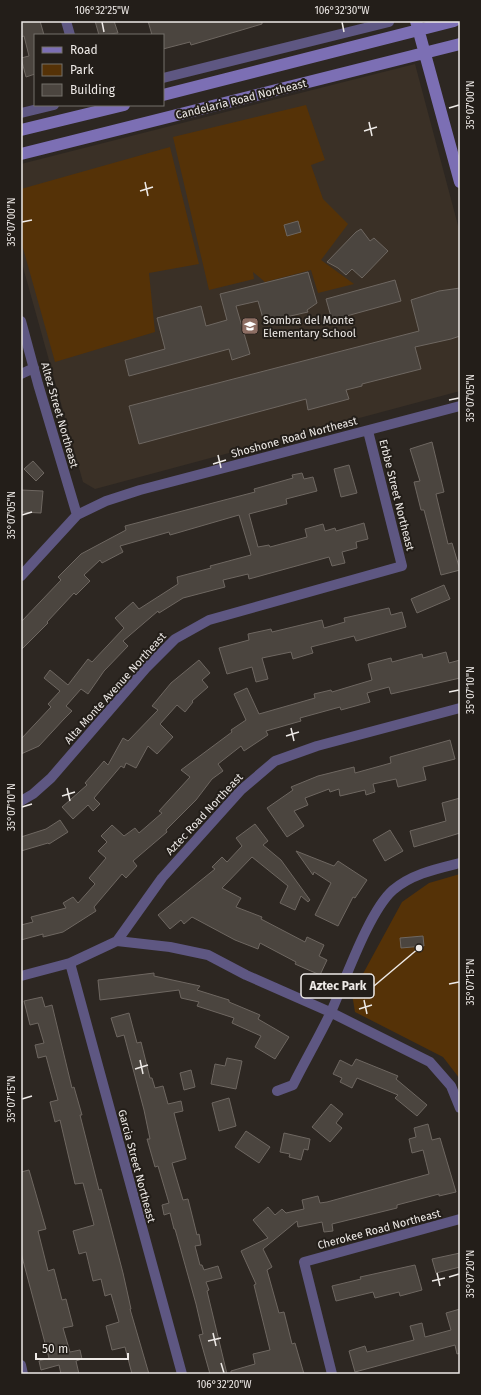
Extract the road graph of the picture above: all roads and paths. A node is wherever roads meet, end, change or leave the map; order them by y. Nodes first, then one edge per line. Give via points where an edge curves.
1 (66, 21) edge
2 (454, 21) edge
3 (389, 22) edge
4 (417, 26) edge
5 (70, 34) edge
6 (460, 44) edge
7 (425, 54) junction
8 (164, 78) edge
9 (164, 95) edge
10 (50, 106) edge
11 (120, 106) edge
12 (21, 113) edge
13 (21, 130) edge
14 (21, 154) edge
15 (460, 182) edge
16 (21, 321) edge
17 (34, 368) junction
18 (21, 374) edge
19 (460, 406) edge
20 (368, 431) junction
21 (77, 515) junction
22 (402, 566) joint
23 (21, 576) edge
24 (460, 708) edge
25 (21, 801) edge
26 (460, 863) edge
27 (117, 942) junction
28 (70, 964) junction
29 (21, 976) edge
30 (330, 1012) junction
31 (277, 1091) dead end
32 (460, 1108) edge
33 (460, 1219) edge
34 (21, 1365) edge
35 (23, 1374) edge
36 (182, 1374) edge
37 (332, 1374) edge

1 - 5 street
2 - 4 main road, Candelaria Road Northeast
3 - 8 street
4 - 7 main road
4 - 9 main road, Candelaria Road Northeast
6 - 7 main road, Candelaria Road Northeast
7 - 14 main road, Candelaria Road Northeast
7 - 15 main road
10 - 12 street
11 - 13 main road
16 - 17 street, Altez Street Northeast
17 - 18 street
17 - 21 street, Altez Street Northeast
19 - 20 street, Shoshone Road Northeast
20 - 21 street, Shoshone Road Northeast via 140,490 106,501
20 - 22 street, Erbbe Street Northeast
21 - 23 street, Shoshone Road Northeast
22 - 25 street, Alta Monte Avenue Northeast via 209,620 175,639 146,668 51,778
24 - 27 street, Aztec Road Northeast via 317,746 275,761 241,790 162,878
26 - 30 street via 410,878 392,891 370,924
27 - 28 street, Aztec Road Northeast
27 - 30 street via 170,947 208,955 246,975
28 - 29 street, Aztec Road Northeast
28 - 36 street, Garcia Street Northeast
30 - 31 street via 293,1085
30 - 32 street via 430,1062 451,1086
33 - 37 street, Cherokee Road Northeast via 304,1262
34 - 35 street

